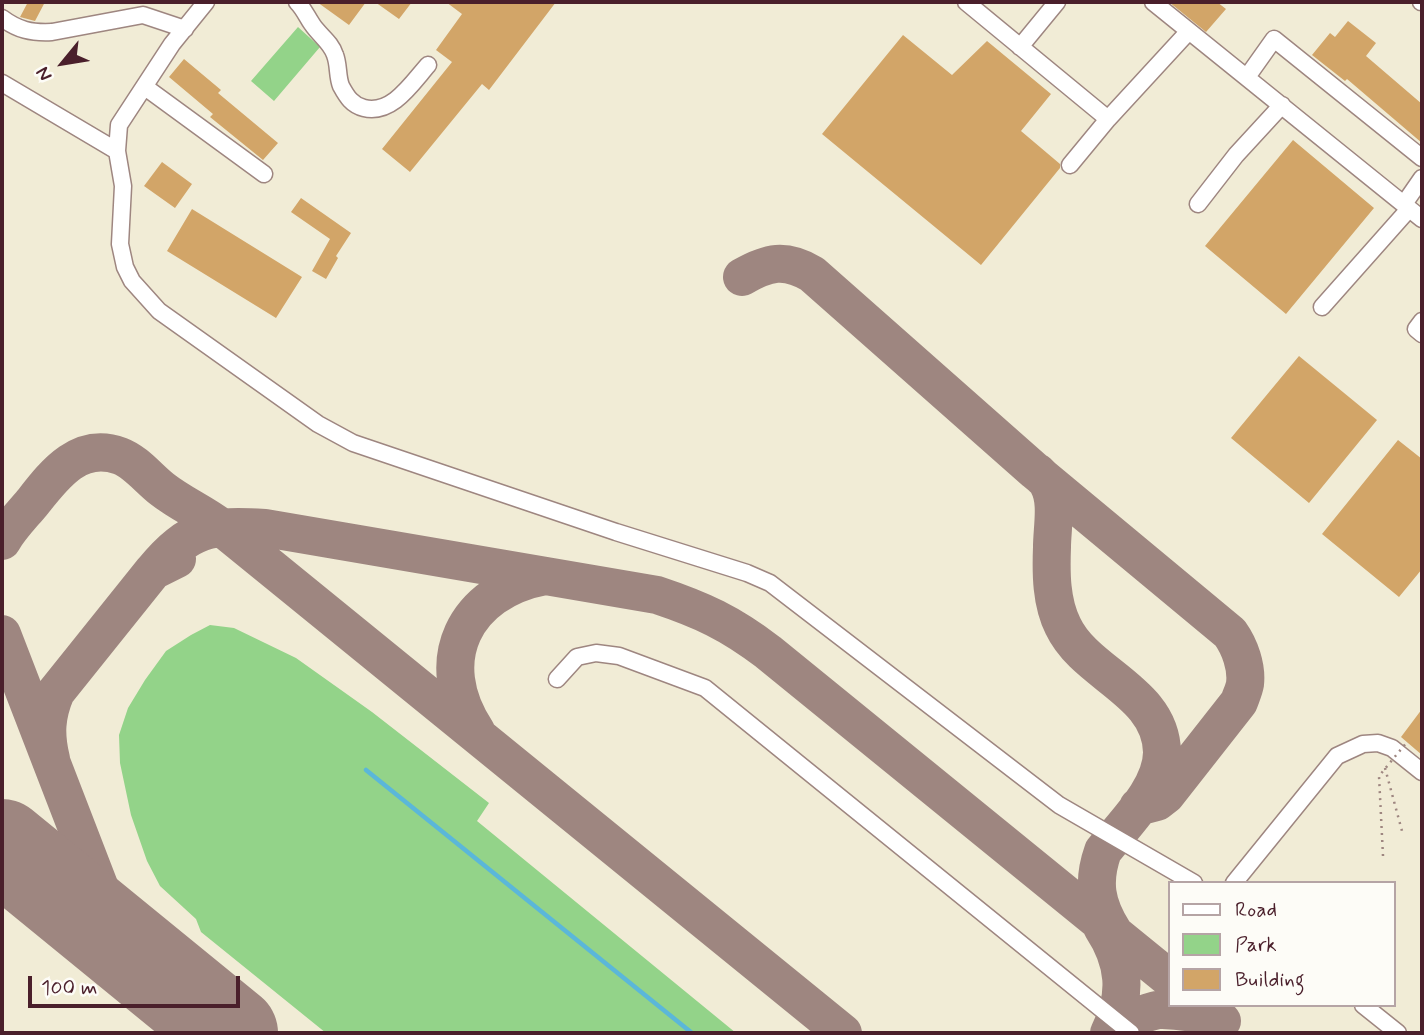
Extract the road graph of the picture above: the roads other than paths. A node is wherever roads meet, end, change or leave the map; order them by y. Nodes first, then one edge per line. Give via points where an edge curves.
1 (206, 2) edge
2 (297, 2) edge
3 (966, 2) edge
4 (1058, 2) edge
5 (1153, 2) edge
6 (2, 18) edge
7 (185, 29) junction
8 (1189, 31) junction
9 (1020, 47) junction
10 (428, 65) dead end
11 (1247, 77) junction
12 (2, 83) edge
13 (145, 87) junction
14 (1282, 106) junction
15 (1108, 120) junction
16 (117, 151) junction
17 (1422, 158) edge
18 (1070, 165) dead end
19 (264, 174) dead end
20 (1422, 178) edge
21 (1198, 204) dead end
22 (1412, 211) edge
23 (1322, 307) dead end
24 (1422, 321) edge
25 (1422, 334) edge
26 (556, 679) dead end
27 (1422, 772) edge
28 (1191, 881) edge
29 (1236, 881) edge
30 (1366, 1007) edge
31 (1131, 1033) edge
32 (1398, 1033) edge

1 - 7 lane
2 - 10 lane via 337,57 340,83 354,104 370,109 387,107
3 - 9 lane
4 - 9 lane
5 - 8 lane
6 - 7 lane via 19,29 42,33 143,15
7 - 13 lane
8 - 11 lane
8 - 15 lane
9 - 15 lane
11 - 14 lane
11 - 17 lane via 1274,39
12 - 16 lane
13 - 16 lane via 119,125
13 - 19 lane
14 - 21 lane
14 - 22 lane
15 - 18 lane
16 - 28 lane via 124,186 120,244 132,281 159,311 318,424 377,452 770,583 1059,805
20 - 22 lane
22 - 23 lane
24 - 25 lane via 1416,329
26 - 31 lane via 577,657 596,653 619,656 705,688
27 - 29 lane via 1392,748 1378,743 1363,744 1337,756
30 - 32 lane

